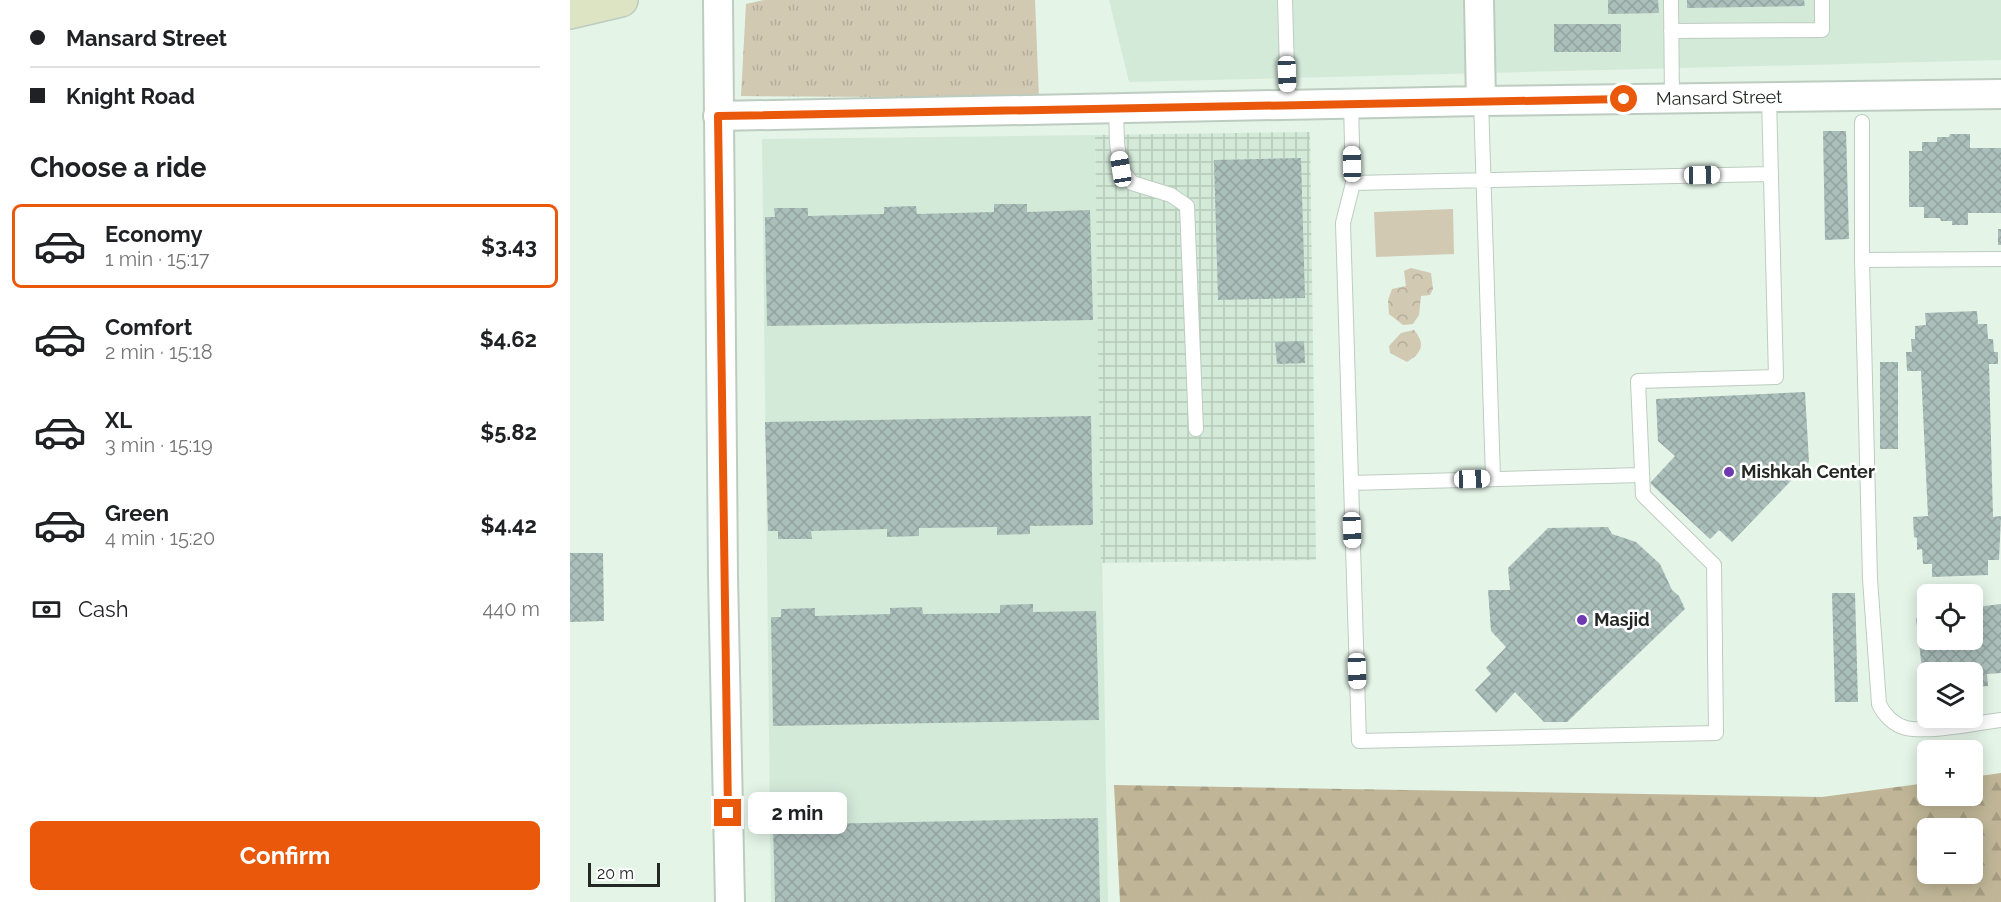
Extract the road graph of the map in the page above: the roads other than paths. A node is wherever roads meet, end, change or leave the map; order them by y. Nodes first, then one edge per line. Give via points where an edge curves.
1 (621, 0) edge
2 (718, 0) edge
3 (1285, 0) edge
4 (1479, 0) edge
5 (1671, 0) edge
6 (1822, 0) edge
7 (570, 12) edge
8 (1671, 31) junction
9 (2001, 94) edge
10 (1769, 97) junction
11 (1672, 99) junction
12 (1481, 101) junction
13 (1351, 104) junction
14 (1288, 105) junction
15 (1116, 108) junction
16 (718, 116) junction
17 (1862, 122) dead end
18 (1771, 174) junction
19 (1484, 180) junction
20 (1353, 183) junction
21 (1862, 260) junction
22 (2001, 260) edge
23 (1196, 429) dead end
24 (1641, 476) junction
25 (1493, 478) junction
26 (1351, 483) junction
27 (2001, 720) edge
28 (730, 902) edge

1 - 7 main road
2 - 16 street
3 - 14 lane
4 - 12 street
5 - 8 lane
6 - 8 lane via 1822,30
8 - 11 lane
9 - 10 street, Mansard Street
10 - 11 street, Mansard Street
10 - 18 lane
11 - 12 street, Mansard Street
12 - 13 street, Mansard Street
12 - 19 lane
13 - 14 street, Mansard Street
13 - 20 lane
14 - 15 street, Mansard Street
15 - 16 street, Mansard Street
15 - 23 lane via 1121,169 1132,183 1171,195 1187,206
16 - 28 street
17 - 21 lane
18 - 19 lane
18 - 24 lane via 1776,377 1638,381
19 - 20 lane
19 - 25 lane
20 - 26 lane via 1343,223
21 - 22 lane
21 - 27 lane via 1870,579 1879,704 1884,714 1908,729
24 - 25 lane
24 - 26 lane via 1643,495 1714,565 1716,733 1359,741
25 - 26 lane

